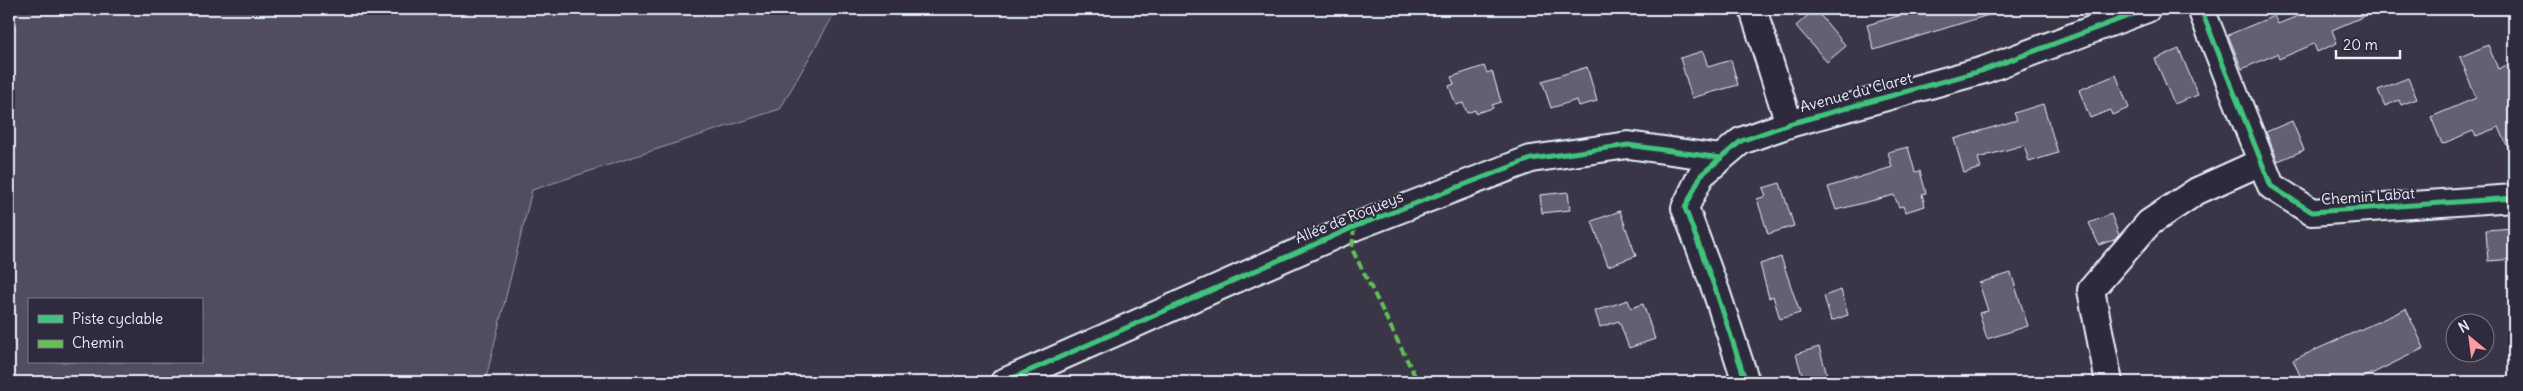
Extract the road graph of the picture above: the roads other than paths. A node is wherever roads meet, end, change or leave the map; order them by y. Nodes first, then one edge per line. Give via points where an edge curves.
1 (1753, 9) edge
2 (2147, 9) edge
3 (2201, 9) edge
4 (1789, 124) junction
5 (1721, 158) junction
6 (2261, 162) junction
7 (2514, 198) edge
8 (1004, 382) edge
9 (1746, 382) edge
10 (2109, 382) edge

1 - 4 street
2 - 4 street, Avenue du Claret via 1984,70
3 - 6 street, Chemin Labat
4 - 5 street, Avenue du Claret via 1740,141
5 - 8 street, Allée de Roqueys via 1628,145 1532,159 1354,227
5 - 9 street, Avenue du Claret via 1701,175 1686,208
6 - 7 street, Chemin Labat via 2271,186 2312,212
6 - 10 street via 2197,190 2149,223 2091,290

